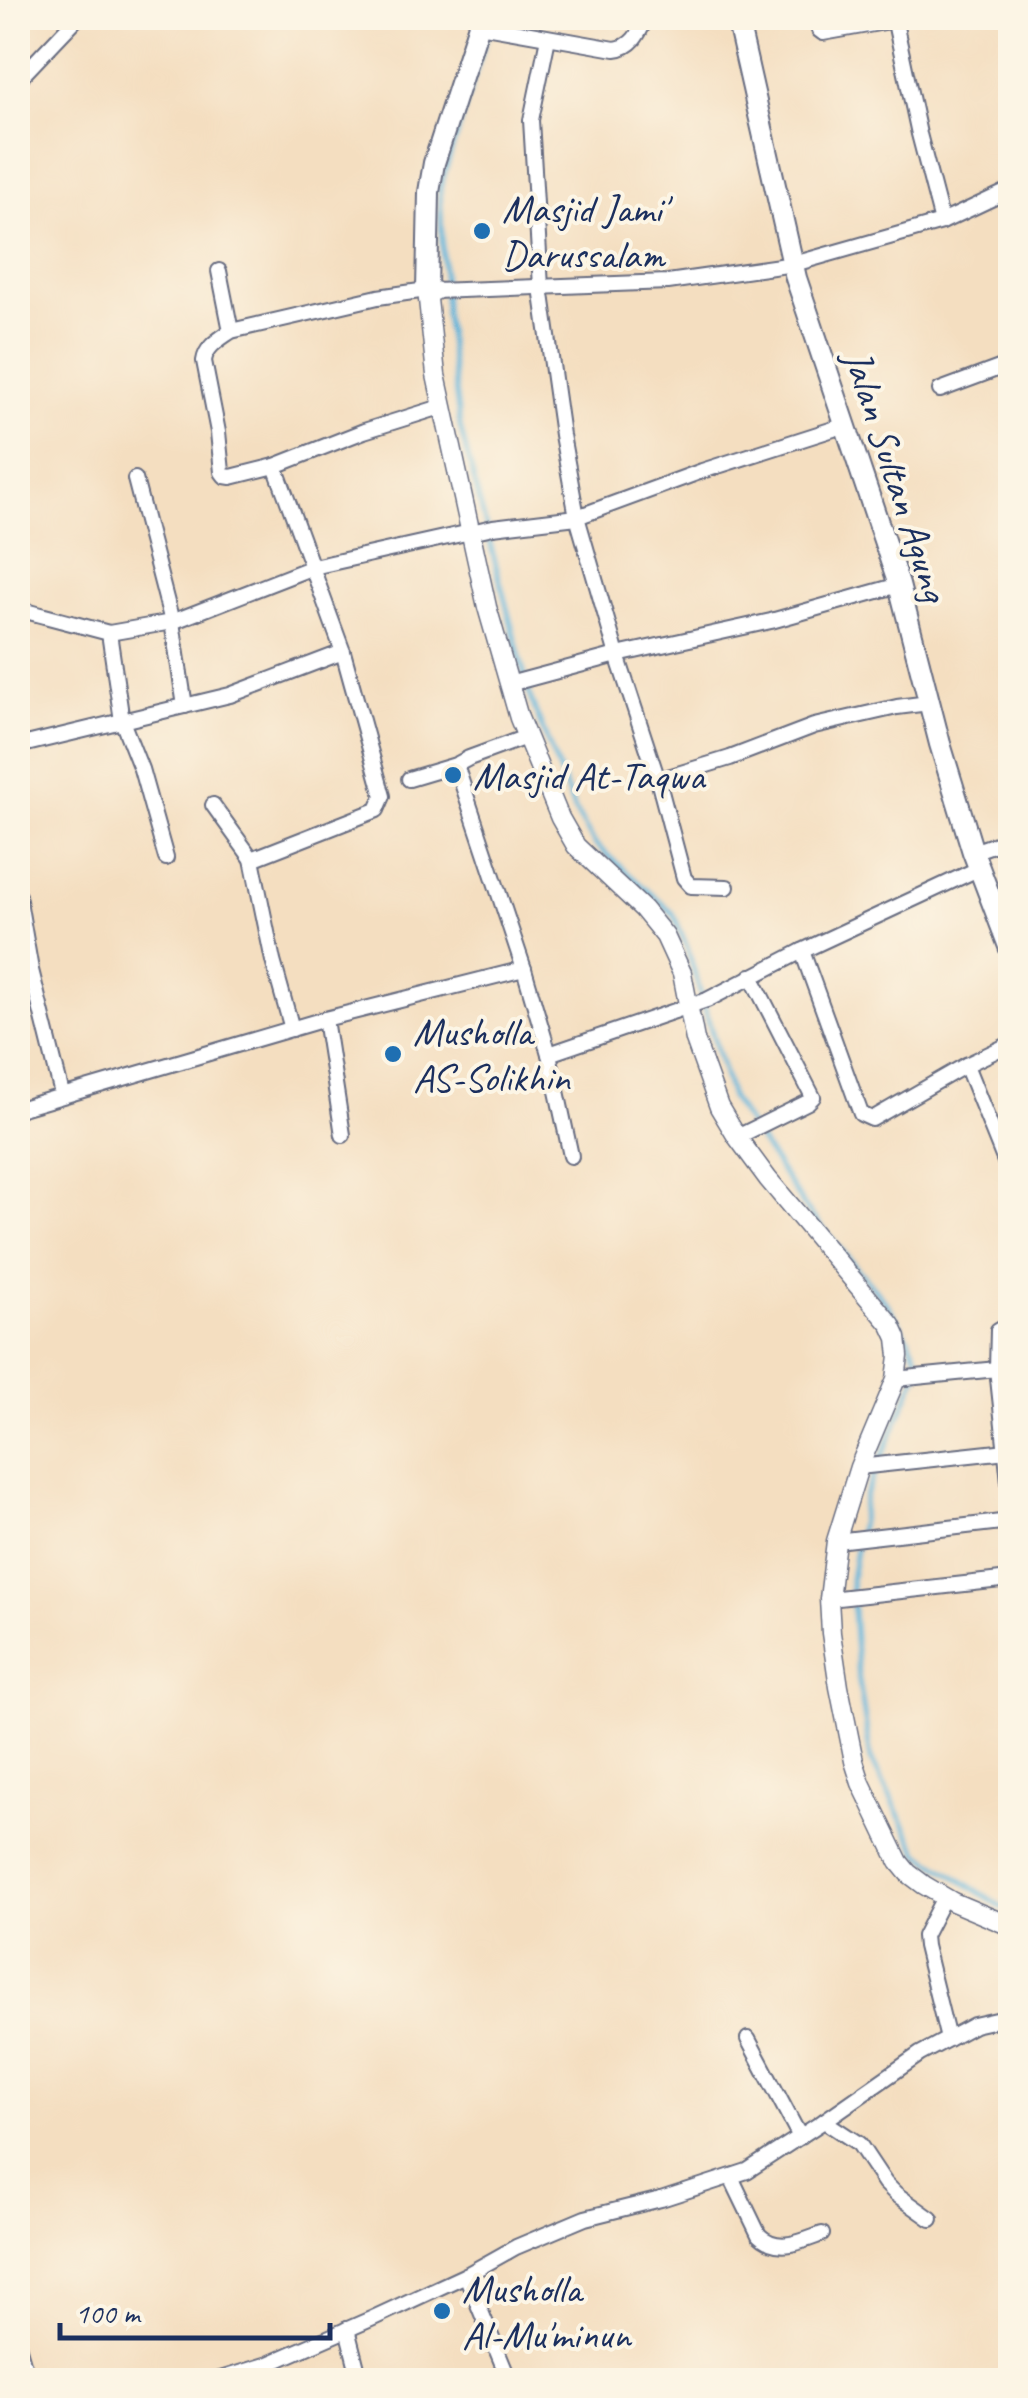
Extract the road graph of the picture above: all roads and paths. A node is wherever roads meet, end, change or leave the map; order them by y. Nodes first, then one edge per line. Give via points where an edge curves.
1 (77, 18) edge
2 (646, 18) edge
3 (736, 18) edge
4 (819, 18) edge
5 (480, 22) edge
6 (902, 22) edge
7 (548, 38) junction
8 (18, 80) edge
9 (1010, 190) edge
10 (942, 222) junction
11 (794, 264) junction
12 (219, 271) dead end
13 (541, 288) junction
14 (437, 291) junction
15 (231, 331) junction
16 (1010, 364) edge
17 (940, 390) dead end
18 (444, 406) junction
19 (846, 425) junction
20 (275, 466) junction
21 (135, 478) dead end
22 (578, 517) junction
23 (481, 530) junction
24 (313, 567) junction
25 (899, 585) junction
26 (18, 609) edge
27 (172, 622) junction
28 (110, 632) junction
29 (343, 652) junction
30 (618, 655) junction
31 (520, 680) junction
32 (929, 703) junction
33 (185, 706) junction
34 (122, 721) junction
35 (526, 737) junction
36 (18, 746) edge
37 (456, 765) junction
38 (409, 779) dead end
39 (658, 780) junction
40 (213, 805) dead end
41 (1010, 838) edge
42 (166, 858) dead end
43 (252, 859) junction
44 (977, 860) junction
45 (727, 886) dead end
46 (18, 895) edge
47 (1010, 949) edge
48 (802, 951) junction
49 (524, 969) junction
50 (751, 976) junction
51 (697, 1004) junction
52 (325, 1020) junction
53 (292, 1029) junction
54 (1010, 1044) edge
55 (549, 1054) junction
56 (966, 1065) junction
57 (62, 1094) junction
58 (18, 1108) edge
59 (344, 1135) dead end
60 (737, 1136) junction
61 (571, 1156) dead end
62 (1010, 1174) edge
63 (1010, 1323) edge
64 (998, 1369) junction
65 (896, 1379) junction
66 (1007, 1450) junction
67 (859, 1467) junction
68 (1010, 1471) edge
69 (1010, 1491) edge
70 (1010, 1522) edge
71 (836, 1541) junction
72 (1010, 1579) edge
73 (829, 1598) junction
74 (944, 1897) junction
75 (1010, 1926) edge
76 (1010, 2017) edge
77 (748, 2039) dead end
78 (948, 2039) junction
79 (824, 2121) junction
80 (800, 2137) junction
81 (731, 2177) junction
82 (931, 2219) dead end
83 (822, 2234) dead end
84 (466, 2276) junction
85 (347, 2329) junction
86 (18, 2345) edge
87 (268, 2364) junction
88 (28, 2380) edge
89 (217, 2380) edge
90 (272, 2380) edge
91 (360, 2380) edge
92 (509, 2380) edge

1 - 8 street
2 - 7 street via 626,48
3 - 11 main road, Jalan Sultan Agung
4 - 6 street via 823,34
5 - 7 street
5 - 14 main road via 429,192
6 - 10 street via 919,134
7 - 13 street via 531,120
9 - 10 street
10 - 11 street
11 - 13 street via 668,282
11 - 19 main road, Jalan Sultan Agung
12 - 15 street
13 - 14 street
13 - 22 street
14 - 15 street via 378,297
14 - 18 street via 436,375
15 - 20 street via 204,354 222,472 231,477
16 - 17 street
18 - 20 street
18 - 23 street
19 - 22 street
19 - 25 main road, Jalan Sultan Agung
20 - 24 street
21 - 27 street
22 - 23 street
22 - 30 street
23 - 24 street
23 - 31 street via 488,607
24 - 27 street
24 - 29 street
25 - 30 street
25 - 32 main road, Jalan Sultan Agung
26 - 28 street
27 - 28 street
27 - 33 street
28 - 34 street
29 - 33 street
29 - 43 street via 384,796 380,806
30 - 31 street
30 - 39 street
31 - 35 street
32 - 39 street via 814,726
32 - 44 main road, Jalan Sultan Agung
33 - 34 street
34 - 36 street
34 - 42 street
35 - 37 street
35 - 51 street via 576,846 664,936
37 - 38 street
37 - 49 street
39 - 45 street via 688,883
40 - 43 street
41 - 44 street
43 - 53 street
44 - 47 main road, Jalan Sultan Agung
44 - 48 street
46 - 57 street
48 - 50 street
48 - 56 street via 867,1119
49 - 52 street
49 - 55 street
50 - 51 street
50 - 60 street via 812,1097
51 - 55 street
51 - 60 street via 695,1040
52 - 53 street
52 - 59 street
53 - 57 street
54 - 56 street
55 - 61 street
56 - 62 street
57 - 58 street
60 - 65 street via 891,1324 900,1356
63 - 64 street via 998,1330
64 - 65 street
64 - 66 street
65 - 67 street
66 - 67 street
66 - 68 street
67 - 71 street
68 - 69 street
70 - 71 street
71 - 73 street
72 - 73 street
73 - 74 street via 839,1688 861,1783 899,1862
74 - 75 street
74 - 78 street via 924,1936
76 - 78 street
77 - 80 street
78 - 79 street
79 - 80 street
79 - 82 street via 859,2144 885,2183
80 - 81 street
81 - 83 street via 767,2242 777,2247
81 - 84 street via 585,2218 516,2246
84 - 85 street
84 - 92 street
85 - 87 street
85 - 91 street
86 - 88 street
87 - 89 street
87 - 90 street

